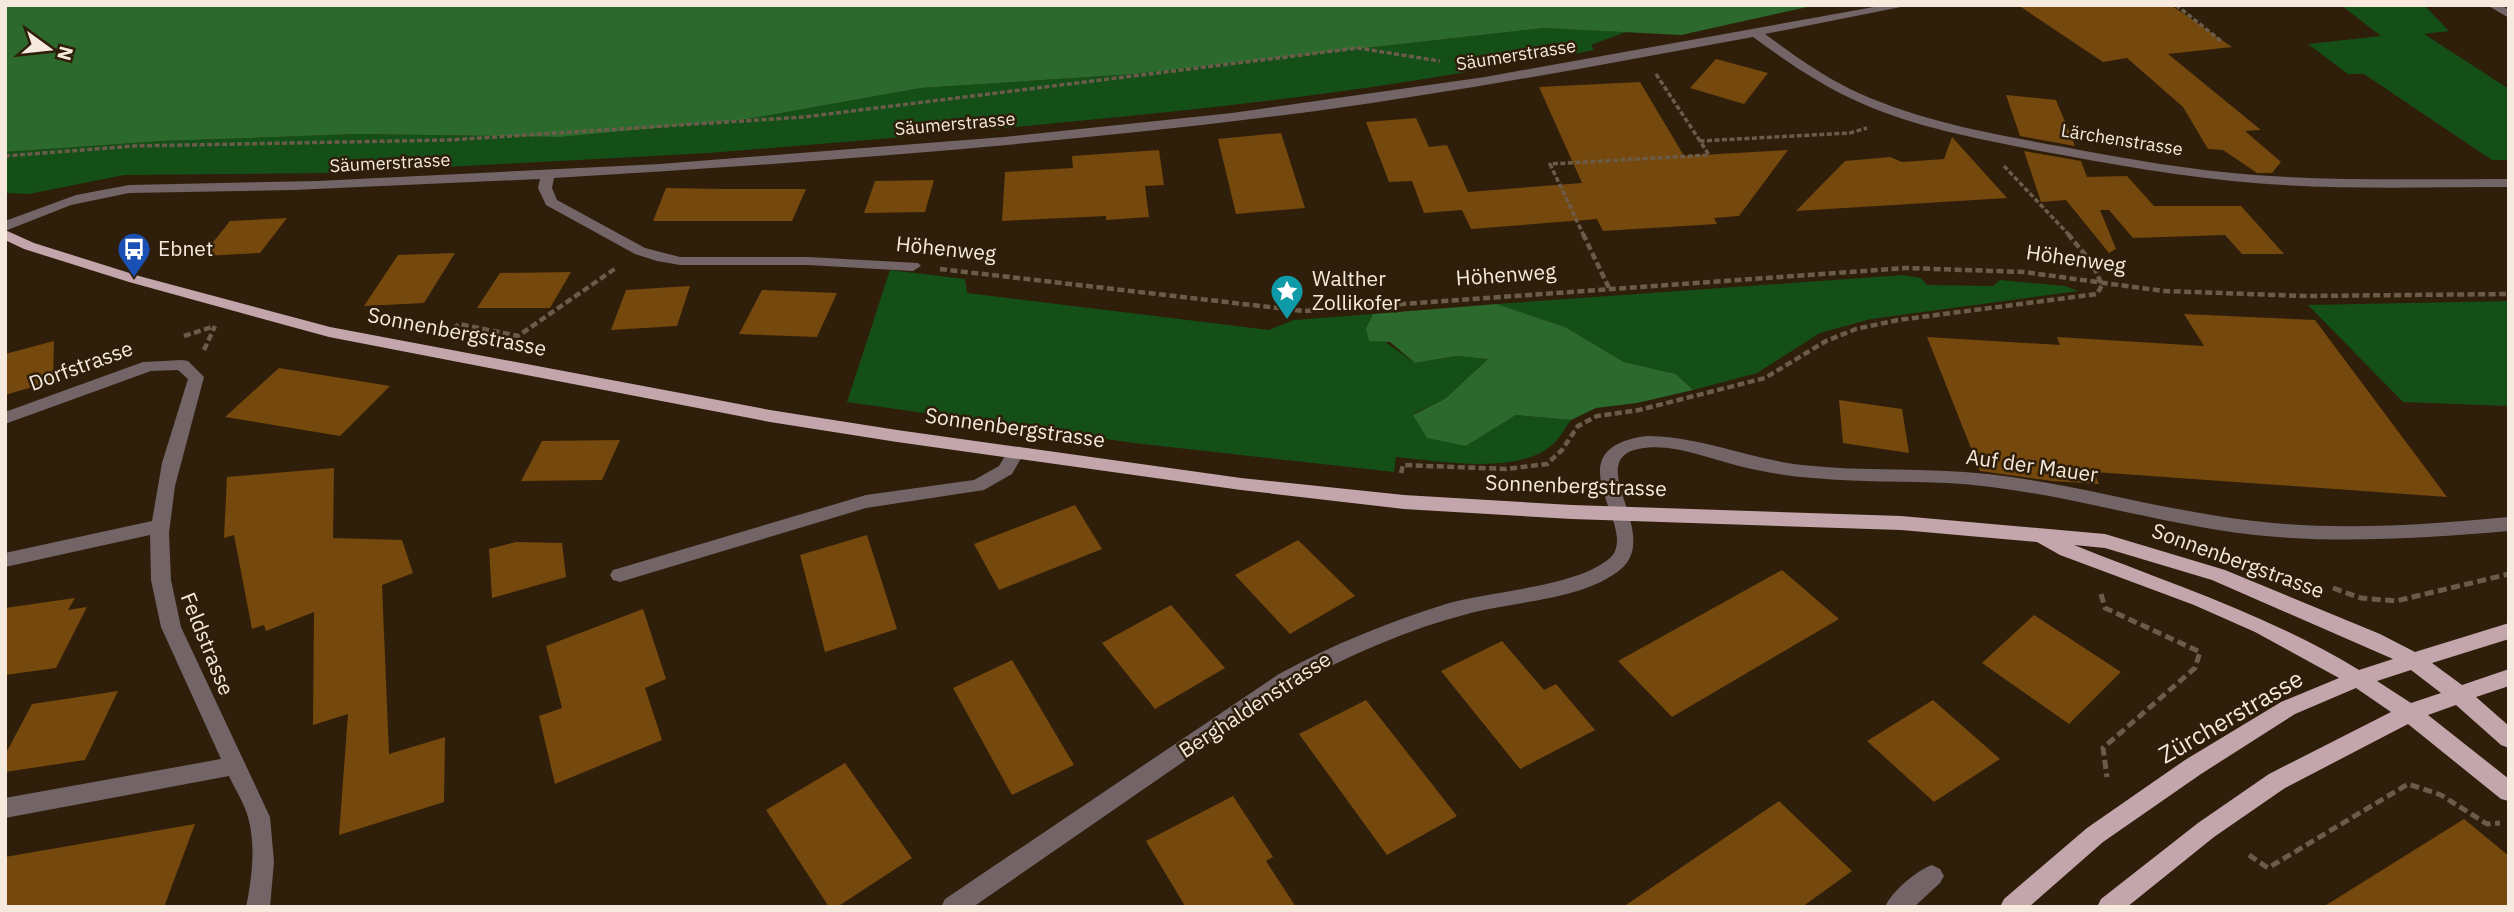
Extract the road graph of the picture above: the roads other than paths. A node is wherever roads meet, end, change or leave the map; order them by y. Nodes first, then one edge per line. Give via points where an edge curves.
1 (1905, 5) edge
2 (2493, 5) edge
3 (2509, 15) edge
4 (1754, 32) junction
5 (548, 174) junction
6 (2509, 183) edge
7 (5, 227) edge
8 (5, 234) edge
9 (913, 266) road end
10 (173, 364) joint
11 (5, 418) edge
12 (1015, 453) junction
13 (1619, 512) junction
14 (2509, 524) edge
15 (160, 526) junction
16 (2038, 537) junction
17 (5, 560) edge
18 (620, 575) dead end
19 (2509, 631) edge
20 (2414, 661) junction
21 (2509, 677) edge
22 (2359, 678) junction
23 (2458, 693) junction
24 (2409, 713) junction
25 (2509, 739) edge
26 (234, 765) junction
27 (2509, 792) edge
28 (5, 808) edge
29 (1932, 876) dead end
30 (258, 907) edge
31 (953, 907) edge
32 (1897, 907) edge
33 (2012, 907) edge
34 (2109, 907) edge

1 - 4 street, Säumerstrasse
2 - 3 street
4 - 5 street, Säumerstrasse via 1396,95 1228,118 851,153
4 - 6 street, Lärchenstrasse via 1849,94 1975,134 2065,152 2255,178
5 - 7 street, Säumerstrasse via 103,191 59,203
5 - 9 street, Höhenweg via 545,188 551,202 640,251 680,261
8 - 12 main road, Sonnenbergstrasse via 134,279 329,332 770,416
10 - 11 street, Dorfstrasse via 149,366
10 - 15 street, Feldstrasse via 188,368 196,382 168,473
12 - 13 main road, Sonnenbergstrasse via 1404,502
12 - 18 street via 1006,470 978,486 866,502
13 - 14 street, Auf der Mauer via 1607,483 1607,469 1615,454 1628,444 1645,442 1824,473 1988,480 2254,528 2349,534
13 - 16 main road, Sonnenbergstrasse via 1901,523
13 - 31 street, Berghaldenstrasse via 1627,546 1620,559 1603,572 1412,622 1326,657
15 - 17 street
15 - 26 street, Feldstrasse via 158,567 163,602
16 - 20 main road, Sonnenbergstrasse via 2105,541 2162,556 2275,597
16 - 22 main road, Sonnenbergstrasse via 2222,608
19 - 20 main road, Zürcherstrasse
20 - 22 main road, Zürcherstrasse
20 - 23 main road, Sonnenbergstrasse
21 - 23 main road
22 - 24 main road, Sonnenbergstrasse
22 - 33 main road, Zürcherstrasse via 2288,708 2193,767 2095,835
23 - 24 main road
23 - 25 main road
24 - 27 main road
24 - 34 main road via 2277,781
26 - 28 street
26 - 30 street, Feldstrasse via 259,817 264,870
29 - 32 street

